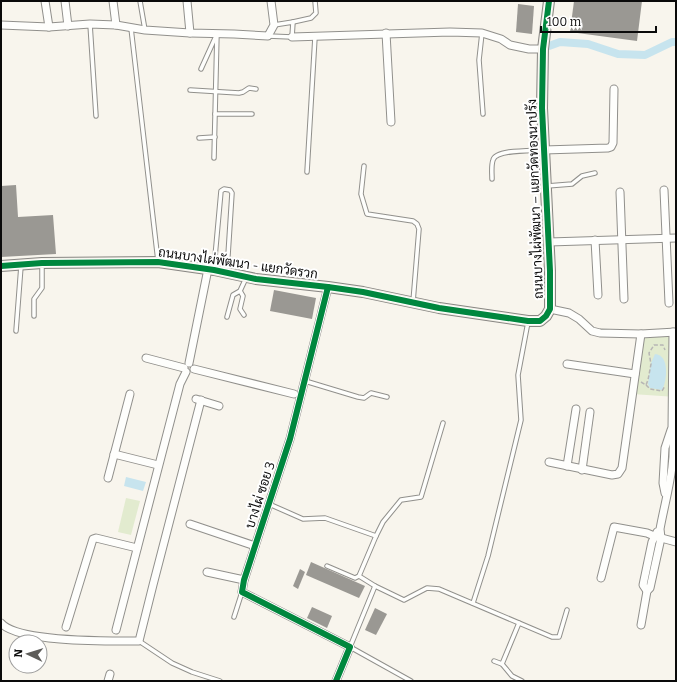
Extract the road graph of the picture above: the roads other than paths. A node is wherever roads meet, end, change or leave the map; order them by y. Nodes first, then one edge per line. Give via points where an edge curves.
1 (45, 1) edge
2 (65, 1) edge
3 (113, 1) edge
4 (140, 1) edge
5 (188, 1) edge
6 (271, 1) edge
7 (315, 1) edge
8 (549, 1) edge
9 (293, 22) junction
10 (90, 24) junction
11 (1, 25) edge
12 (116, 25) junction
13 (274, 25) junction
14 (68, 26) junction
15 (49, 27) junction
16 (131, 28) junction
17 (144, 30) junction
18 (190, 33) junction
19 (217, 33) junction
20 (386, 33) junction
21 (482, 33) junction
22 (268, 36) junction
23 (315, 36) junction
24 (292, 37) junction
25 (543, 49) junction
26 (202, 69) dead end
27 (256, 89) dead end
28 (614, 89) dead end
29 (190, 90) dead end
30 (216, 91) junction
31 (215, 114) junction
32 (252, 114) dead end
33 (483, 114) dead end
34 (96, 116) dead end
35 (391, 122) dead end
36 (215, 137) junction
37 (199, 138) dead end
38 (544, 150) junction
39 (214, 158) dead end
40 (364, 166) dead end
41 (307, 172) dead end
42 (595, 173) dead end
43 (492, 179) dead end
44 (546, 186) junction
45 (664, 190) dead end
46 (620, 192) dead end
47 (666, 238) junction
48 (676, 238) edge
49 (595, 240) junction
50 (622, 240) junction
51 (549, 242) junction
52 (158, 262) junction
53 (42, 263) junction
54 (21, 264) junction
55 (1, 266) edge
56 (211, 269) junction
57 (227, 272) junction
58 (246, 277) junction
59 (328, 287) junction
60 (240, 291) junction
61 (598, 295) dead end
62 (624, 299) dead end
63 (413, 303) junction
64 (669, 303) dead end
65 (550, 309) junction
66 (244, 315) dead end
67 (34, 316) dead end
68 (227, 317) dead end
69 (528, 321) junction
70 (16, 331) dead end
71 (675, 332) edge
72 (641, 334) junction
73 (146, 358) dead end
74 (566, 364) dead end
75 (188, 368) junction
76 (635, 377) junction
77 (305, 381) junction
78 (130, 394) dead end
79 (294, 394) dead end
80 (386, 398) dead end
81 (219, 406) dead end
82 (576, 409) dead end
83 (590, 412) dead end
84 (443, 423) dead end
85 (114, 454) junction
86 (549, 462) dead end
87 (158, 465) junction
88 (567, 466) junction
89 (582, 470) junction
90 (108, 478) dead end
91 (269, 504) junction
92 (190, 524) dead end
93 (376, 536) junction
94 (657, 537) junction
95 (676, 542) edge
96 (255, 546) junction
97 (137, 548) junction
98 (327, 566) dead end
99 (208, 572) dead end
100 (360, 576) junction
101 (601, 578) dead end
102 (244, 580) junction
103 (375, 586) junction
104 (242, 592) junction
105 (473, 603) junction
106 (567, 610) dead end
107 (234, 616) dead end
108 (1, 623) edge
109 (519, 623) junction
110 (641, 625) dead end
111 (66, 626) dead end
112 (116, 630) dead end
113 (140, 641) junction
114 (350, 647) junction
115 (494, 661) dead end
116 (502, 664) junction
117 (220, 681) edge
118 (336, 681) edge
119 (411, 681) edge
120 (522, 681) edge

1 - 15 street
2 - 14 street
3 - 12 street
4 - 17 lane
5 - 18 street
6 - 13 street
7 - 9 lane via 316,13 311,18
8 - 25 street, ถนนบางไผ่พัฒนา – แยกวัดทองนาปรัง
9 - 13 lane
9 - 24 lane
10 - 12 street
10 - 14 street
10 - 34 lane
11 - 15 street
12 - 16 street
13 - 22 street
14 - 15 street
16 - 17 street
16 - 52 lane
17 - 18 street
18 - 19 street
19 - 22 street
19 - 26 lane
19 - 30 lane
20 - 21 street
20 - 23 street
20 - 35 street
21 - 25 street via 510,45
21 - 33 lane via 479,60
22 - 24 lane
23 - 24 street
23 - 41 lane
25 - 38 street, ถนนบางไผ่พัฒนา – แยกวัดทองนาปรัง
27 - 30 lane via 249,88 239,93
28 - 38 street via 611,147
29 - 30 lane
30 - 31 lane
31 - 32 lane
31 - 36 lane
36 - 37 lane
36 - 39 lane
38 - 43 lane via 506,152 495,156
38 - 44 street, ถนนบางไผ่พัฒนา – แยกวัดทองนาปรัง
40 - 63 lane via 361,194 367,214 413,221 419,229
42 - 44 lane via 582,176 572,184
44 - 51 street, ถนนบางไผ่พัฒนา – แยกวัดทองนาปรัง
45 - 47 street
46 - 50 street
47 - 48 street
47 - 50 street
47 - 64 street
49 - 50 street
49 - 51 street
49 - 61 street
50 - 62 street
51 - 65 street, ถนนบางไผ่พัฒนา – แยกวัดทองนาปรัง
52 - 53 street, ถนนบางไผ่พัฒนา - แยกวัดรวก
52 - 56 street, ถนนบางไผ่พัฒนา - แยกวัดรวก
53 - 54 street, ถนนบางไผ่พัฒนา - แยกวัดรวก
53 - 67 lane via 42,288 34,299
54 - 55 street, ถนนบางไผ่พัฒนา - แยกวัดรวก
54 - 70 lane
56 - 57 street, ถนนบางไผ่พัฒนา - แยกวัดรวก
56 - 57 lane via 221,191 230,190 232,193
56 - 75 street
57 - 58 street, ถนนบางไผ่พัฒนา - แยกวัดรวก
58 - 59 street, ถนนบางไผ่พัฒนา - แยกวัดรวก
58 - 60 lane
59 - 63 street, ถนนบางไผ่พัฒนา – แยกวัดทองนาปรัง
59 - 77 street, บางไผ่ ซอย 3
60 - 66 lane via 243,296 240,309
60 - 68 lane via 232,295
63 - 69 street, ถนนบางไผ่พัฒนา – แยกวัดทองนาปรัง
65 - 69 street, ถนนบางไผ่พัฒนา – แยกวัดทองนาปรัง via 540,321
65 - 72 street via 569,313 592,331
69 - 105 lane via 518,375 520,420 488,556
71 - 72 street
71 - 94 street via 672,429 674,461
72 - 76 street
73 - 75 street
74 - 76 street
75 - 79 street
75 - 87 street via 180,384
76 - 89 street via 622,468 618,474 612,476
77 - 80 lane via 358,397 364,398 371,393
77 - 91 street, บางไผ่ ซอย 3
78 - 85 street
81 - 113 street via 199,400
82 - 88 street
83 - 89 street
84 - 93 lane via 421,497 401,500
85 - 87 street
85 - 90 street
86 - 88 street
87 - 97 street
88 - 89 street
91 - 93 lane via 304,518 325,518
91 - 96 street, บางไผ่ ซอย 3
92 - 96 street
93 - 100 lane
94 - 95 street
94 - 101 street via 614,526
94 - 110 street via 650,588 647,591
96 - 102 street, บางไผ่ ซอย 3
97 - 111 street via 92,539
97 - 112 street
98 - 100 lane via 355,578
99 - 102 street
100 - 103 lane
102 - 104 street, บางไผ่ ซอย 3
103 - 105 lane via 404,600 427,588 439,588
103 - 114 lane
104 - 107 lane
104 - 114 street
105 - 109 lane
106 - 109 lane via 559,637 552,637
108 - 113 street via 10,630 68,641
109 - 116 lane
113 - 117 lane via 172,663
114 - 118 street
114 - 119 lane
115 - 116 lane
116 - 120 lane via 512,676

